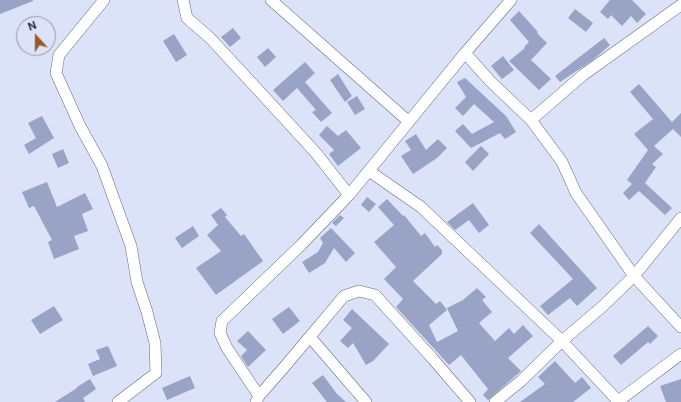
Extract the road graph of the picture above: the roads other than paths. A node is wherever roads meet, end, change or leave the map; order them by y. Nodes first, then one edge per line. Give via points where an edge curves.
1 (104, 0) edge
2 (183, 0) edge
3 (271, 0) edge
4 (511, 0) edge
5 (681, 5) edge
6 (465, 53) junction
7 (531, 120) junction
8 (408, 121) junction
9 (369, 171) junction
10 (349, 195) junction
11 (681, 218) edge
12 (634, 276) junction
13 (681, 327) edge
14 (310, 337) junction
15 (562, 341) junction
16 (681, 354) edge
17 (258, 399) edge
18 (118, 402) edge
19 (366, 402) edge
20 (470, 402) edge
21 (495, 402) edge
22 (617, 402) edge

1 - 18 street via 59,55 56,73 102,166 119,211 131,246 137,282 155,342 156,374
2 - 10 street via 187,18 210,38 316,153
3 - 8 street
4 - 6 street
5 - 7 street via 583,75
6 - 7 street
6 - 8 street
7 - 12 street via 562,162 576,193
8 - 9 street
9 - 10 street
9 - 15 street via 421,207
10 - 17 street via 222,321 220,333
11 - 12 street
12 - 13 street
12 - 15 street
14 - 17 street
14 - 19 street
14 - 20 street via 344,296 359,291 375,295
15 - 21 street
15 - 22 street
16 - 22 street

